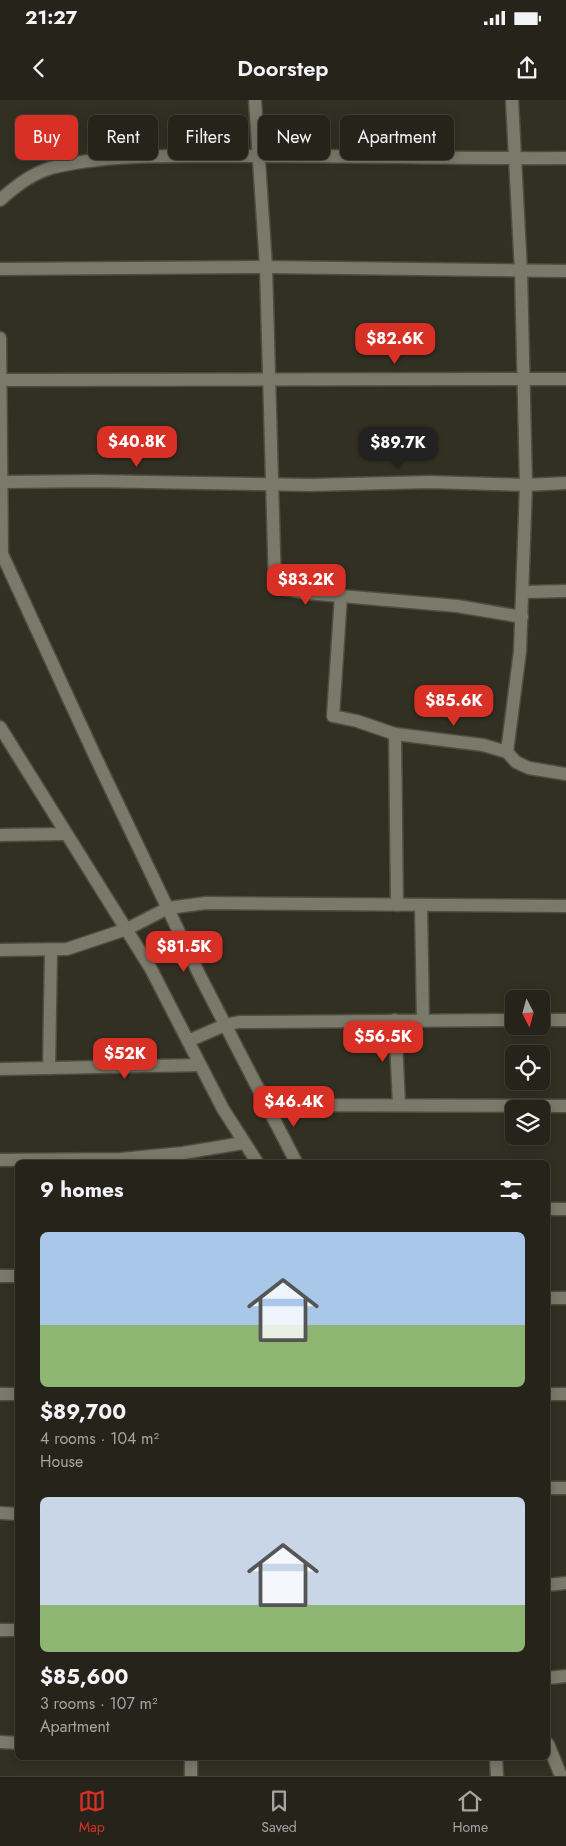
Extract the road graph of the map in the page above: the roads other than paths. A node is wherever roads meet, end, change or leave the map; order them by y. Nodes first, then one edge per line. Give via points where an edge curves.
1 (256, 100) edge
2 (512, 100) edge
3 (258, 156) joint
4 (330, 157) edge
5 (516, 158) junction
6 (566, 158) edge
7 (258, 160) edge
8 (0, 200) edge
9 (266, 267) junction
10 (0, 269) edge
11 (566, 271) edge
12 (521, 272) junction
13 (0, 338) edge
14 (523, 378) junction
15 (268, 379) junction
16 (566, 379) edge
17 (1, 380) edge
18 (3, 482) junction
19 (566, 483) edge
20 (271, 485) junction
21 (526, 485) junction
22 (1, 553) edge
23 (566, 591) edge
24 (523, 592) junction
25 (341, 595) junction
26 (522, 617) junction
27 (0, 727) edge
28 (396, 734) junction
29 (507, 752) junction
30 (566, 774) edge
31 (65, 834) junction
32 (0, 835) edge
33 (397, 905) junction
34 (421, 906) junction
35 (566, 906) edge
36 (168, 908) junction
37 (127, 929) junction
38 (0, 950) edge
39 (52, 951) junction
40 (396, 1020) junction
41 (423, 1020) junction
42 (505, 1020) edge
43 (550, 1020) edge
44 (566, 1020) edge
45 (225, 1025) junction
46 (188, 1041) junction
47 (200, 1065) junction
48 (49, 1068) junction
49 (0, 1069) edge
50 (399, 1104) junction
51 (267, 1106) junction
52 (566, 1106) edge
53 (243, 1143) junction
54 (0, 1160) edge
55 (15, 1160) edge
56 (129, 1160) edge
57 (256, 1160) edge
58 (295, 1160) edge
59 (550, 1209) edge
60 (566, 1209) edge
61 (0, 1276) edge
62 (15, 1276) edge
63 (550, 1298) edge
64 (566, 1298) edge
65 (0, 1394) edge
66 (15, 1394) edge
67 (550, 1394) edge
68 (566, 1394) edge
69 (550, 1488) edge
70 (566, 1488) edge
71 (0, 1514) edge
72 (15, 1514) edge
73 (566, 1583) edge
74 (550, 1585) edge
75 (0, 1630) edge
76 (15, 1630) edge
77 (566, 1676) edge
78 (550, 1677) edge
79 (0, 1742) edge
80 (15, 1743) edge
81 (550, 1749) edge
82 (191, 1760) edge
83 (496, 1760) edge
84 (191, 1776) edge
85 (496, 1776) edge
86 (562, 1776) edge

1 - 3 street
2 - 5 street
3 - 8 street via 171,156 84,162 50,169 24,179
4 - 5 street
5 - 6 street
5 - 12 street
7 - 9 street
9 - 10 street
9 - 12 street
9 - 15 street
11 - 12 street
12 - 14 street
13 - 17 street
14 - 15 street
14 - 16 street
14 - 21 street
15 - 17 street
15 - 20 street
17 - 18 street
18 - 20 street
18 - 22 street
19 - 21 street
20 - 21 street via 430,482
20 - 25 street via 275,587
21 - 24 street
22 - 36 street
23 - 24 street
24 - 26 street
25 - 26 street via 457,606
25 - 28 street via 333,716
26 - 29 street
27 - 31 street
28 - 29 street via 483,745
28 - 33 street
29 - 30 street via 516,762 529,768
31 - 32 street
31 - 37 street
33 - 34 street
33 - 36 street via 225,902
34 - 35 street
34 - 41 street
36 - 37 street
36 - 45 street
37 - 39 street
37 - 46 street
38 - 39 street
39 - 48 street
40 - 41 street
40 - 45 street via 239,1022
40 - 50 street
41 - 42 street
43 - 44 street
45 - 46 street
45 - 51 street
46 - 47 street
47 - 48 street
47 - 53 street
48 - 49 street
50 - 51 street
50 - 52 street
51 - 58 street
53 - 56 street
53 - 57 street
54 - 55 street
59 - 60 street
61 - 62 street
63 - 64 street
65 - 66 street
67 - 68 street
69 - 70 street
71 - 72 street
73 - 74 street
75 - 76 street
77 - 78 street
79 - 80 street
81 - 86 street
82 - 84 street
83 - 85 street

